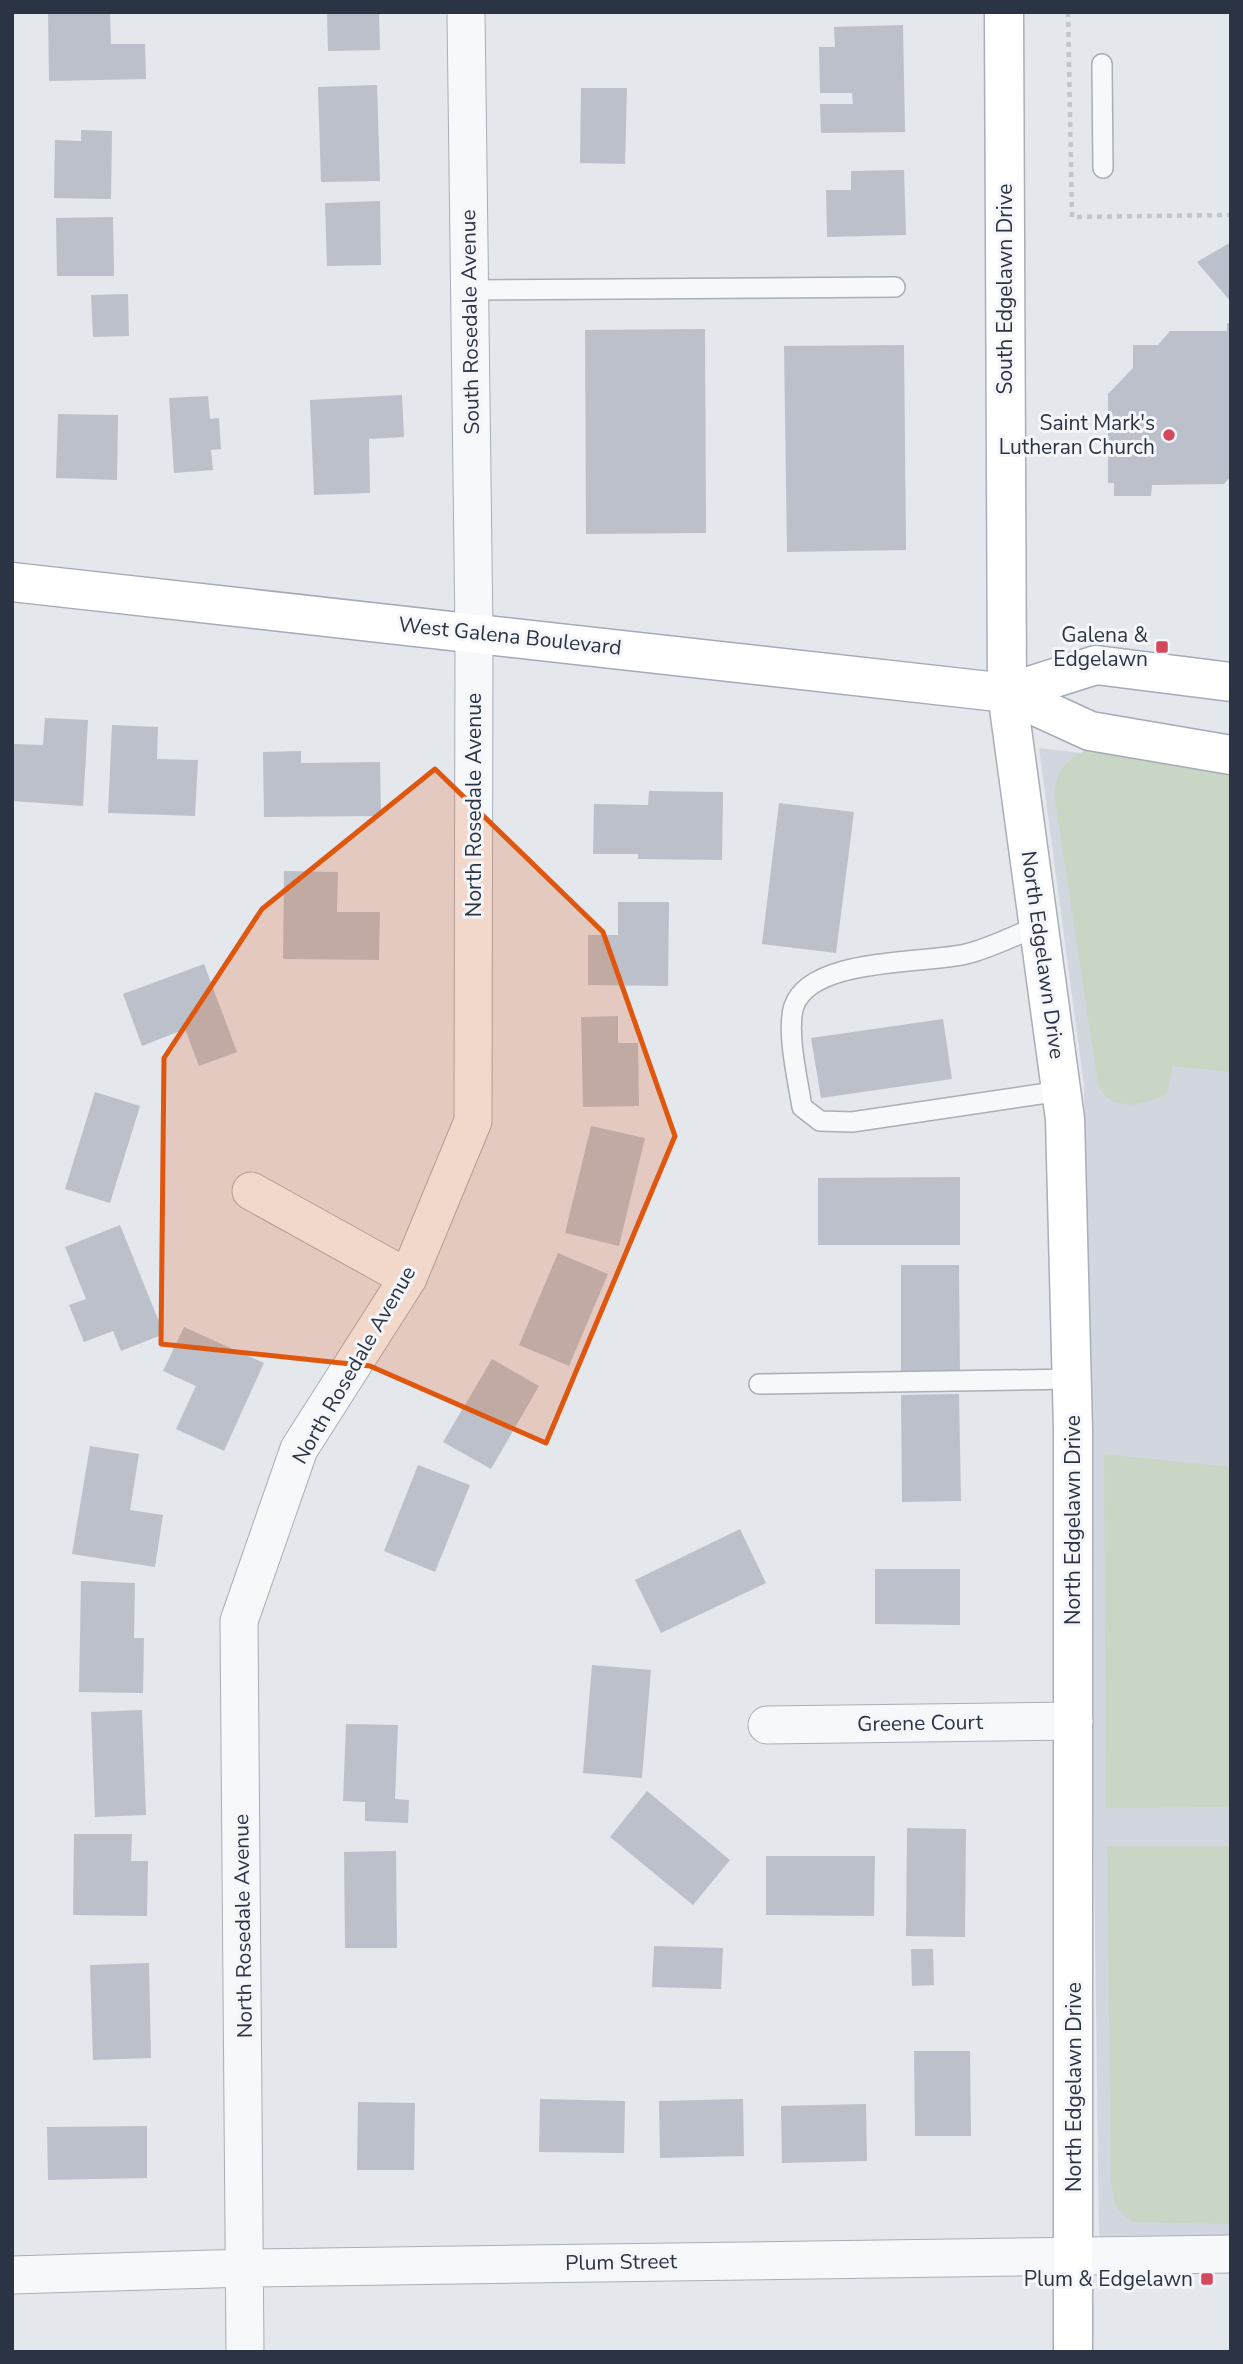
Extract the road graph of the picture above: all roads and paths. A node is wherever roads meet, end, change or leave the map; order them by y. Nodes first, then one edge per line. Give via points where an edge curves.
1 (466, 12) edge
2 (1004, 12) edge
3 (1102, 64) dead end
4 (1103, 168) dead end
5 (895, 287) dead end
6 (469, 290) junction
7 (12, 582) edge
8 (474, 632) junction
9 (1231, 682) edge
10 (1007, 693) junction
11 (1231, 755) edge
12 (1040, 925) junction
13 (1061, 1091) junction
14 (251, 1191) dead end
15 (408, 1278) junction
16 (1073, 1379) junction
17 (759, 1384) dead end
18 (1074, 1721) junction
19 (767, 1725) dead end
20 (1231, 2254) edge
21 (1073, 2255) junction
22 (247, 2268) junction
23 (12, 2274) edge
24 (245, 2352) edge
25 (1073, 2352) edge

1 - 6 street, South Rosedale Avenue
2 - 10 street, South Edgelawn Drive
3 - 4 lane
5 - 6 lane
6 - 8 street, South Rosedale Avenue
7 - 8 street, West Galena Boulevard
8 - 10 street, West Galena Boulevard
8 - 15 street, North Rosedale Avenue via 473,1121
9 - 10 street, West Galena Boulevard via 1096,665
10 - 11 street, West Galena Boulevard via 1090,731
10 - 12 street, North Edgelawn Drive
12 - 13 street, North Edgelawn Drive
12 - 13 lane via 966,954 860,966 814,981 794,1006 793,1054 802,1107 820,1121 852,1122
13 - 16 street, North Edgelawn Drive
14 - 15 street
15 - 22 street, North Rosedale Avenue via 299,1449 239,1621
16 - 17 lane
16 - 18 street, North Edgelawn Drive
18 - 19 street, Greene Court
18 - 21 street, North Edgelawn Drive
20 - 21 street, Plum Street
21 - 22 street, Plum Street
21 - 25 street, North Edgelawn Drive
22 - 23 street, Plum Street
22 - 24 street, North Rosedale Avenue

